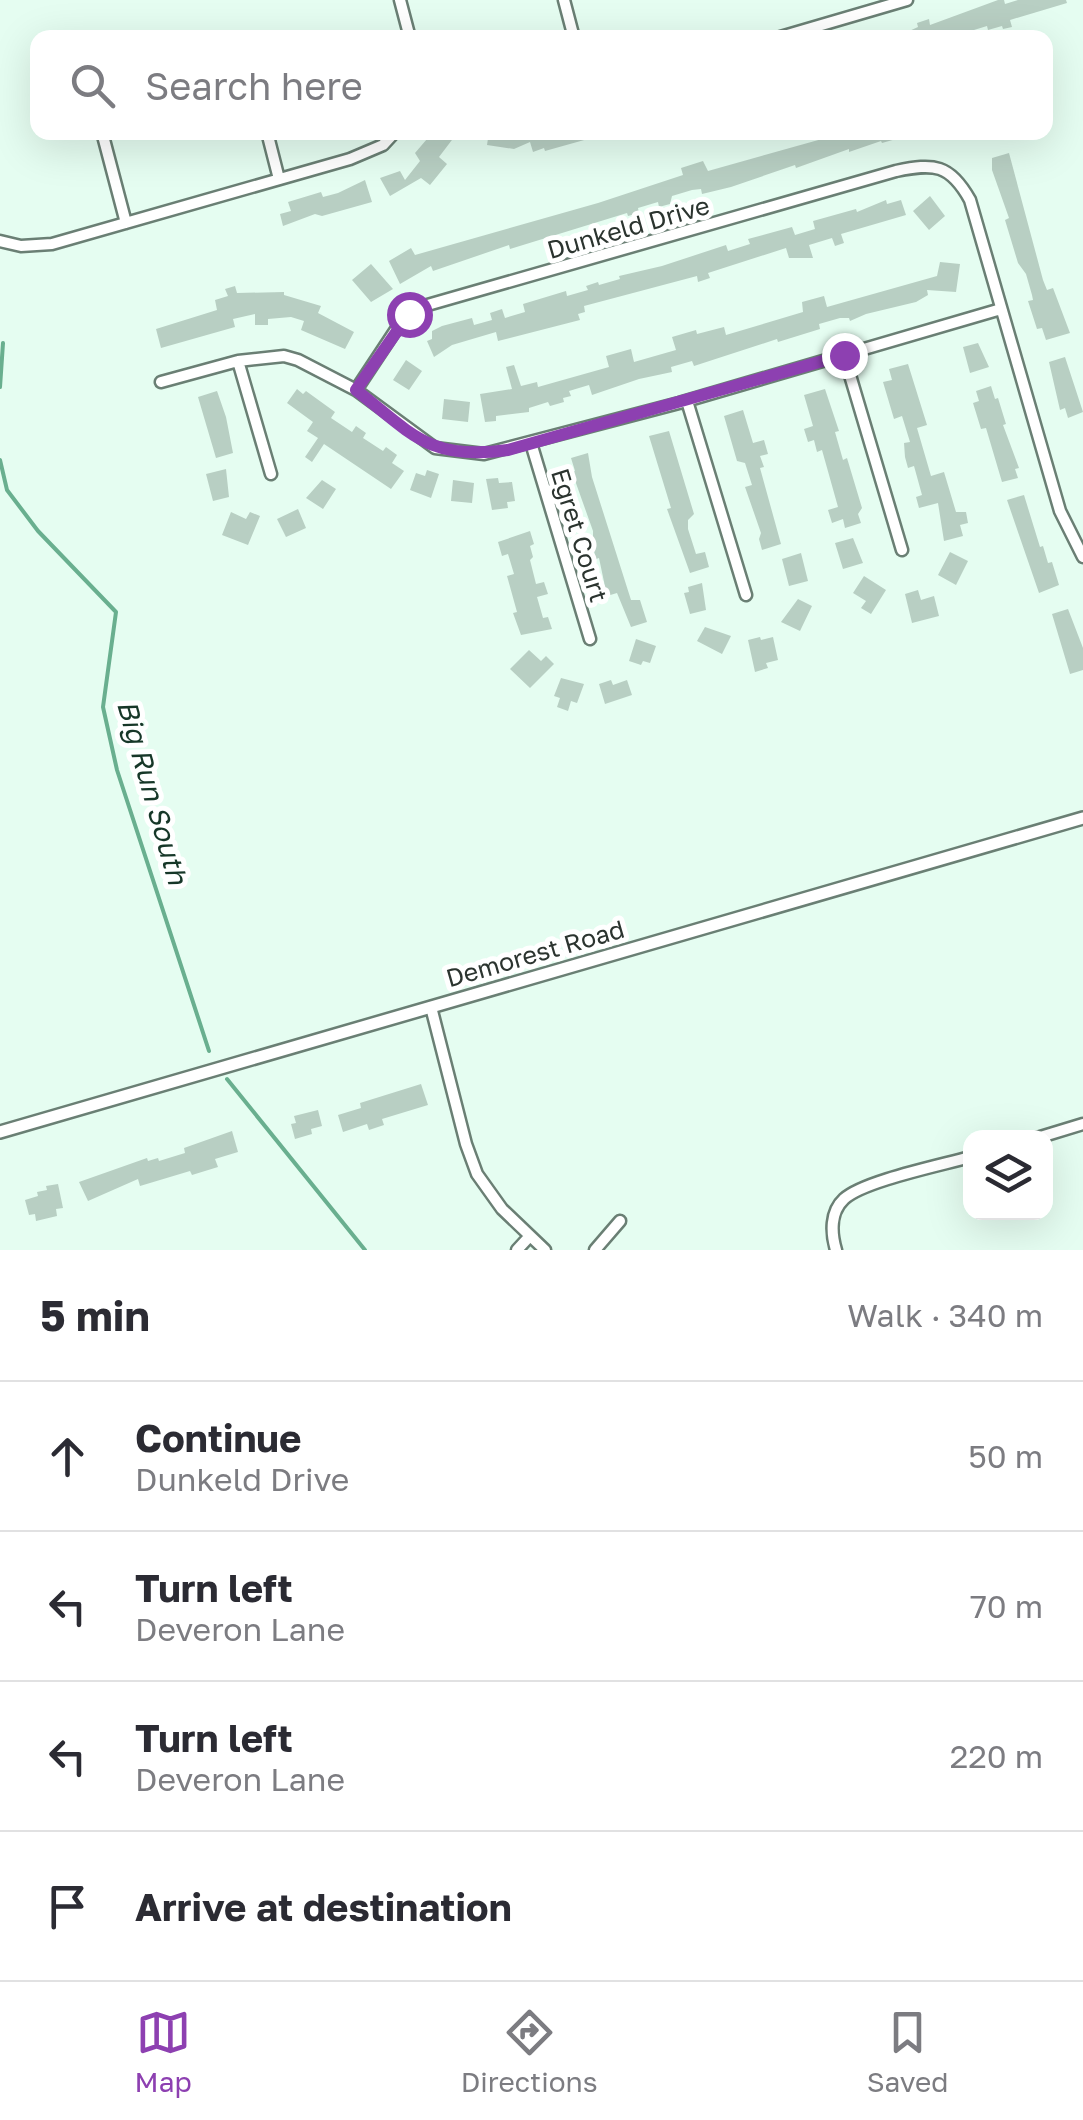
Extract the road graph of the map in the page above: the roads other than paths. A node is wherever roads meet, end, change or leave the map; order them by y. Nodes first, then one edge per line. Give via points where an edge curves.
1 (400, 0) edge
2 (564, 0) edge
3 (908, 0) edge
4 (876, 5) edge
5 (408, 30) edge
6 (572, 30) edge
7 (801, 30) edge
8 (104, 140) edge
9 (269, 140) edge
10 (387, 140) edge
11 (279, 179) junction
12 (126, 222) junction
13 (0, 241) edge
14 (1001, 310) junction
15 (844, 355) junction
16 (238, 361) junction
17 (161, 382) dead end
18 (356, 390) junction
19 (687, 400) junction
20 (531, 443) junction
21 (271, 474) dead end
22 (902, 550) dead end
23 (1083, 557) edge
24 (746, 595) dead end
25 (590, 639) dead end
26 (1083, 818) edge
27 (430, 1007) junction
28 (1083, 1124) edge
29 (0, 1132) edge
30 (1053, 1133) edge
31 (963, 1159) edge
32 (620, 1221) dead end
33 (529, 1237) junction
34 (518, 1250) edge
35 (545, 1250) edge
36 (596, 1250) edge
37 (836, 1250) edge

1 - 5 street
2 - 6 street
3 - 4 street
4 - 7 street
8 - 12 street
9 - 11 street
10 - 11 street via 368,153
11 - 12 street
12 - 13 street via 36,246
14 - 15 street
14 - 18 street, Dunkeld Drive via 959,180 932,166 896,170 424,306 403,319
14 - 23 street via 1059,507
15 - 19 street
15 - 22 street
16 - 17 street
16 - 18 street via 284,356
16 - 21 street
18 - 20 street via 435,448 484,454
19 - 20 street
19 - 24 street
20 - 25 street, Egret Court
26 - 27 street, Demorest Road
27 - 29 street, Demorest Road
27 - 33 street via 470,1159 488,1192
28 - 30 street
31 - 37 street via 843,1199 832,1218
32 - 36 street
33 - 34 street
33 - 35 street

